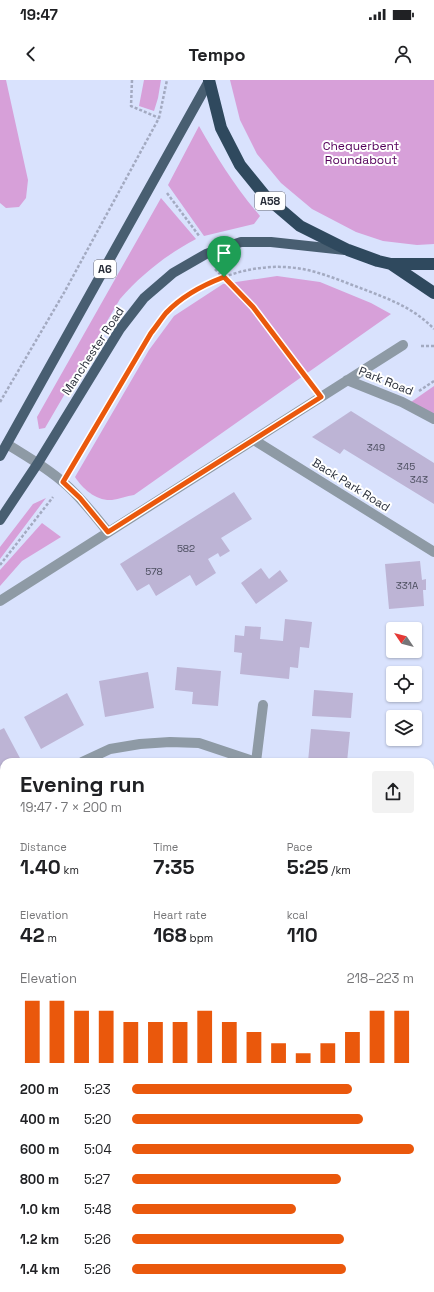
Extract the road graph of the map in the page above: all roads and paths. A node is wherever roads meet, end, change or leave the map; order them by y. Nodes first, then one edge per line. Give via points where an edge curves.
1 (132, 80) edge
2 (167, 80) edge
3 (209, 81) edge
4 (159, 118) junction
5 (130, 168) junction
6 (153, 183) junction
7 (348, 250) junction
8 (206, 254) junction
9 (391, 264) junction
10 (434, 264) edge
11 (224, 277) junction
12 (434, 293) edge
13 (434, 329) edge
14 (403, 345) dead end
15 (347, 380) junction
16 (321, 397) junction
17 (0, 402) edge
18 (434, 419) edge
19 (254, 440) junction
20 (7, 444) junction
21 (0, 456) edge
22 (38, 463) junction
23 (63, 482) junction
24 (0, 520) edge
25 (108, 532) junction
26 (434, 552) edge
27 (0, 564) edge
28 (0, 601) edge
29 (263, 705) dead end
30 (91, 758) edge
31 (244, 758) edge
32 (256, 758) edge

1 - 4 path via 131,106
2 - 4 path
3 - 6 main road, A6
3 - 7 highway, A58 via 221,128 240,165 266,197 300,226
4 - 5 path
5 - 6 path
5 - 17 path via 64,291
6 - 8 path via 165,192 196,232
6 - 20 main road, A6
7 - 8 main road, Manchester Road via 271,242 241,242
7 - 9 highway, A58
8 - 11 path via 217,272
8 - 22 main road, Manchester Road via 172,273 139,304 120,329
9 - 10 highway, A58
9 - 12 highway, A58
11 - 13 path via 270,267 297,268 329,276 405,306 421,316
11 - 16 path via 253,307
11 - 23 path via 189,294 167,313 151,333
14 - 15 street
15 - 16 street
15 - 18 street, Park Road via 402,402
16 - 19 street
19 - 25 street
19 - 26 street, Back Park Road
20 - 21 main road, A6
20 - 22 street
22 - 23 street
22 - 24 main road, Manchester Road
23 - 25 street
23 - 27 path
25 - 28 street
29 - 32 street
30 - 31 street via 110,749 170,742 199,743

